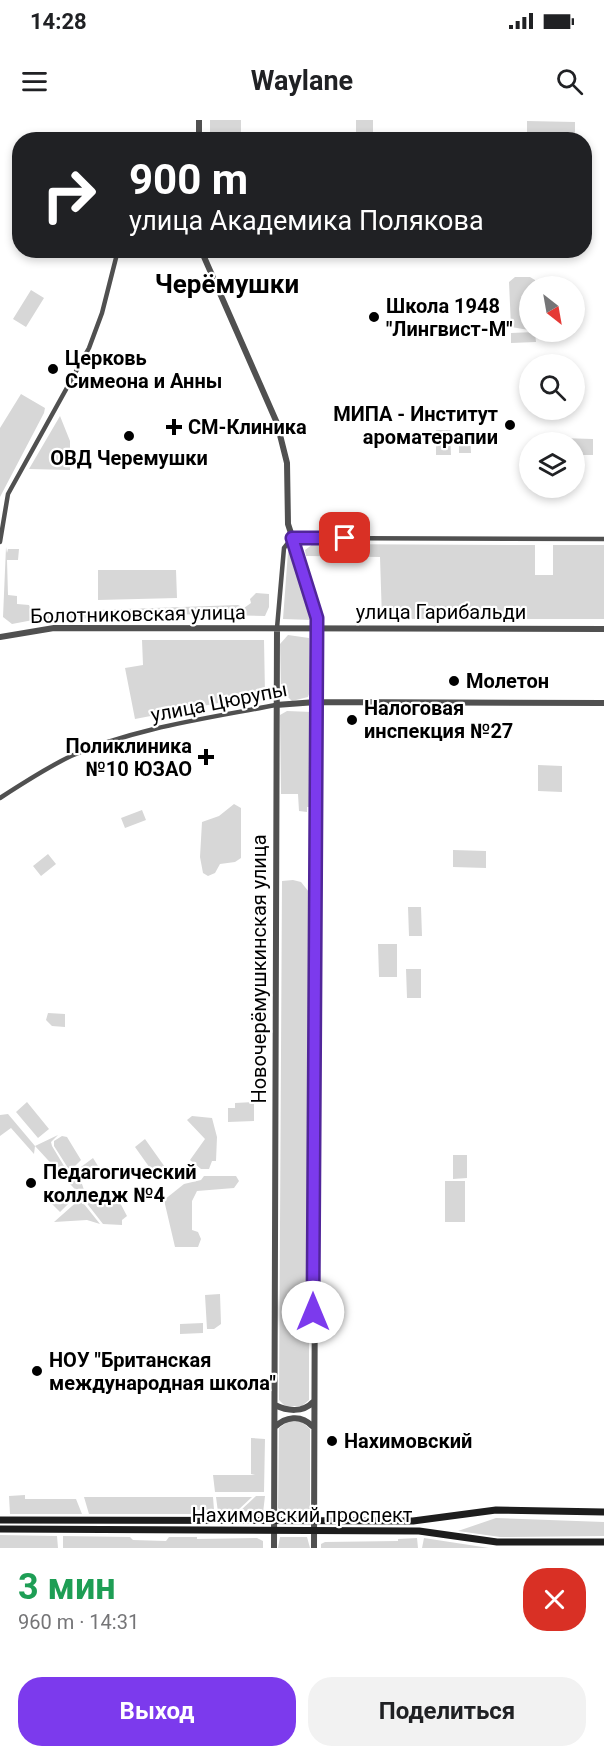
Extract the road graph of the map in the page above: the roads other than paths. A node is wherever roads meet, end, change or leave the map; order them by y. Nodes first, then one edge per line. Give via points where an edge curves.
1 (116, 258) edge
2 (205, 258) edge
3 (292, 538) junction
4 (604, 539) edge
5 (0, 542) edge
6 (277, 628) junction
7 (317, 628) junction
8 (604, 629) edge
9 (0, 637) edge
10 (316, 702) junction
11 (604, 703) edge
12 (276, 705) junction
13 (0, 798) edge
14 (313, 1401) junction
15 (275, 1405) junction
16 (312, 1426) junction
17 (275, 1427) junction
18 (604, 1512) edge
19 (431, 1519) junction
20 (0, 1520) edge
21 (274, 1521) junction
22 (314, 1521) junction
23 (0, 1529) edge
24 (274, 1530) junction
25 (314, 1530) junction
26 (432, 1533) junction
27 (604, 1542) edge
28 (274, 1548) edge
29 (314, 1548) edge

1 - 5 street via 89,348 8,495
2 - 3 street, Новочерёмушкинская улица via 277,423 286,455
3 - 4 street
3 - 6 street, Новочерёмушкинская улица via 284,548
3 - 7 street, Новочерёмушкинская улица via 316,609
6 - 7 street, улица Гарибальди
6 - 9 street, Болотниковская улица via 54,628
6 - 12 street, Новочерёмушкинская улица
7 - 8 street, улица Гарибальди
7 - 10 street, Новочерёмушкинская улица
10 - 11 street
10 - 12 street, улица Цюрупы
10 - 14 street, Новочерёмушкинская улица
12 - 13 street, улица Цюрупы via 161,729 94,748 39,772
12 - 15 street, Новочерёмушкинская улица
14 - 15 street via 302,1410
14 - 16 street, Новочерёмушкинская улица
15 - 17 street, Новочерёмушкинская улица
16 - 17 street via 305,1419 287,1419
16 - 22 street, Новочерёмушкинская улица
17 - 21 street, Новочерёмушкинская улица
18 - 19 main road, Нахимовский проспект via 496,1510
19 - 22 main road, Нахимовский проспект
19 - 26 main road via 426,1527
20 - 21 main road, Нахимовский проспект
21 - 22 main road, Нахимовский проспект
21 - 24 street, Новочерёмушкинская улица
22 - 25 street, Новочерёмушкинская улица
23 - 24 main road, Нахимовский проспект
24 - 25 main road, Нахимовский проспект
24 - 28 street, Новочерёмушкинская улица
25 - 26 main road, Нахимовский проспект
25 - 29 street, Новочерёмушкинская улица
26 - 27 main road, Нахимовский проспект via 497,1542

